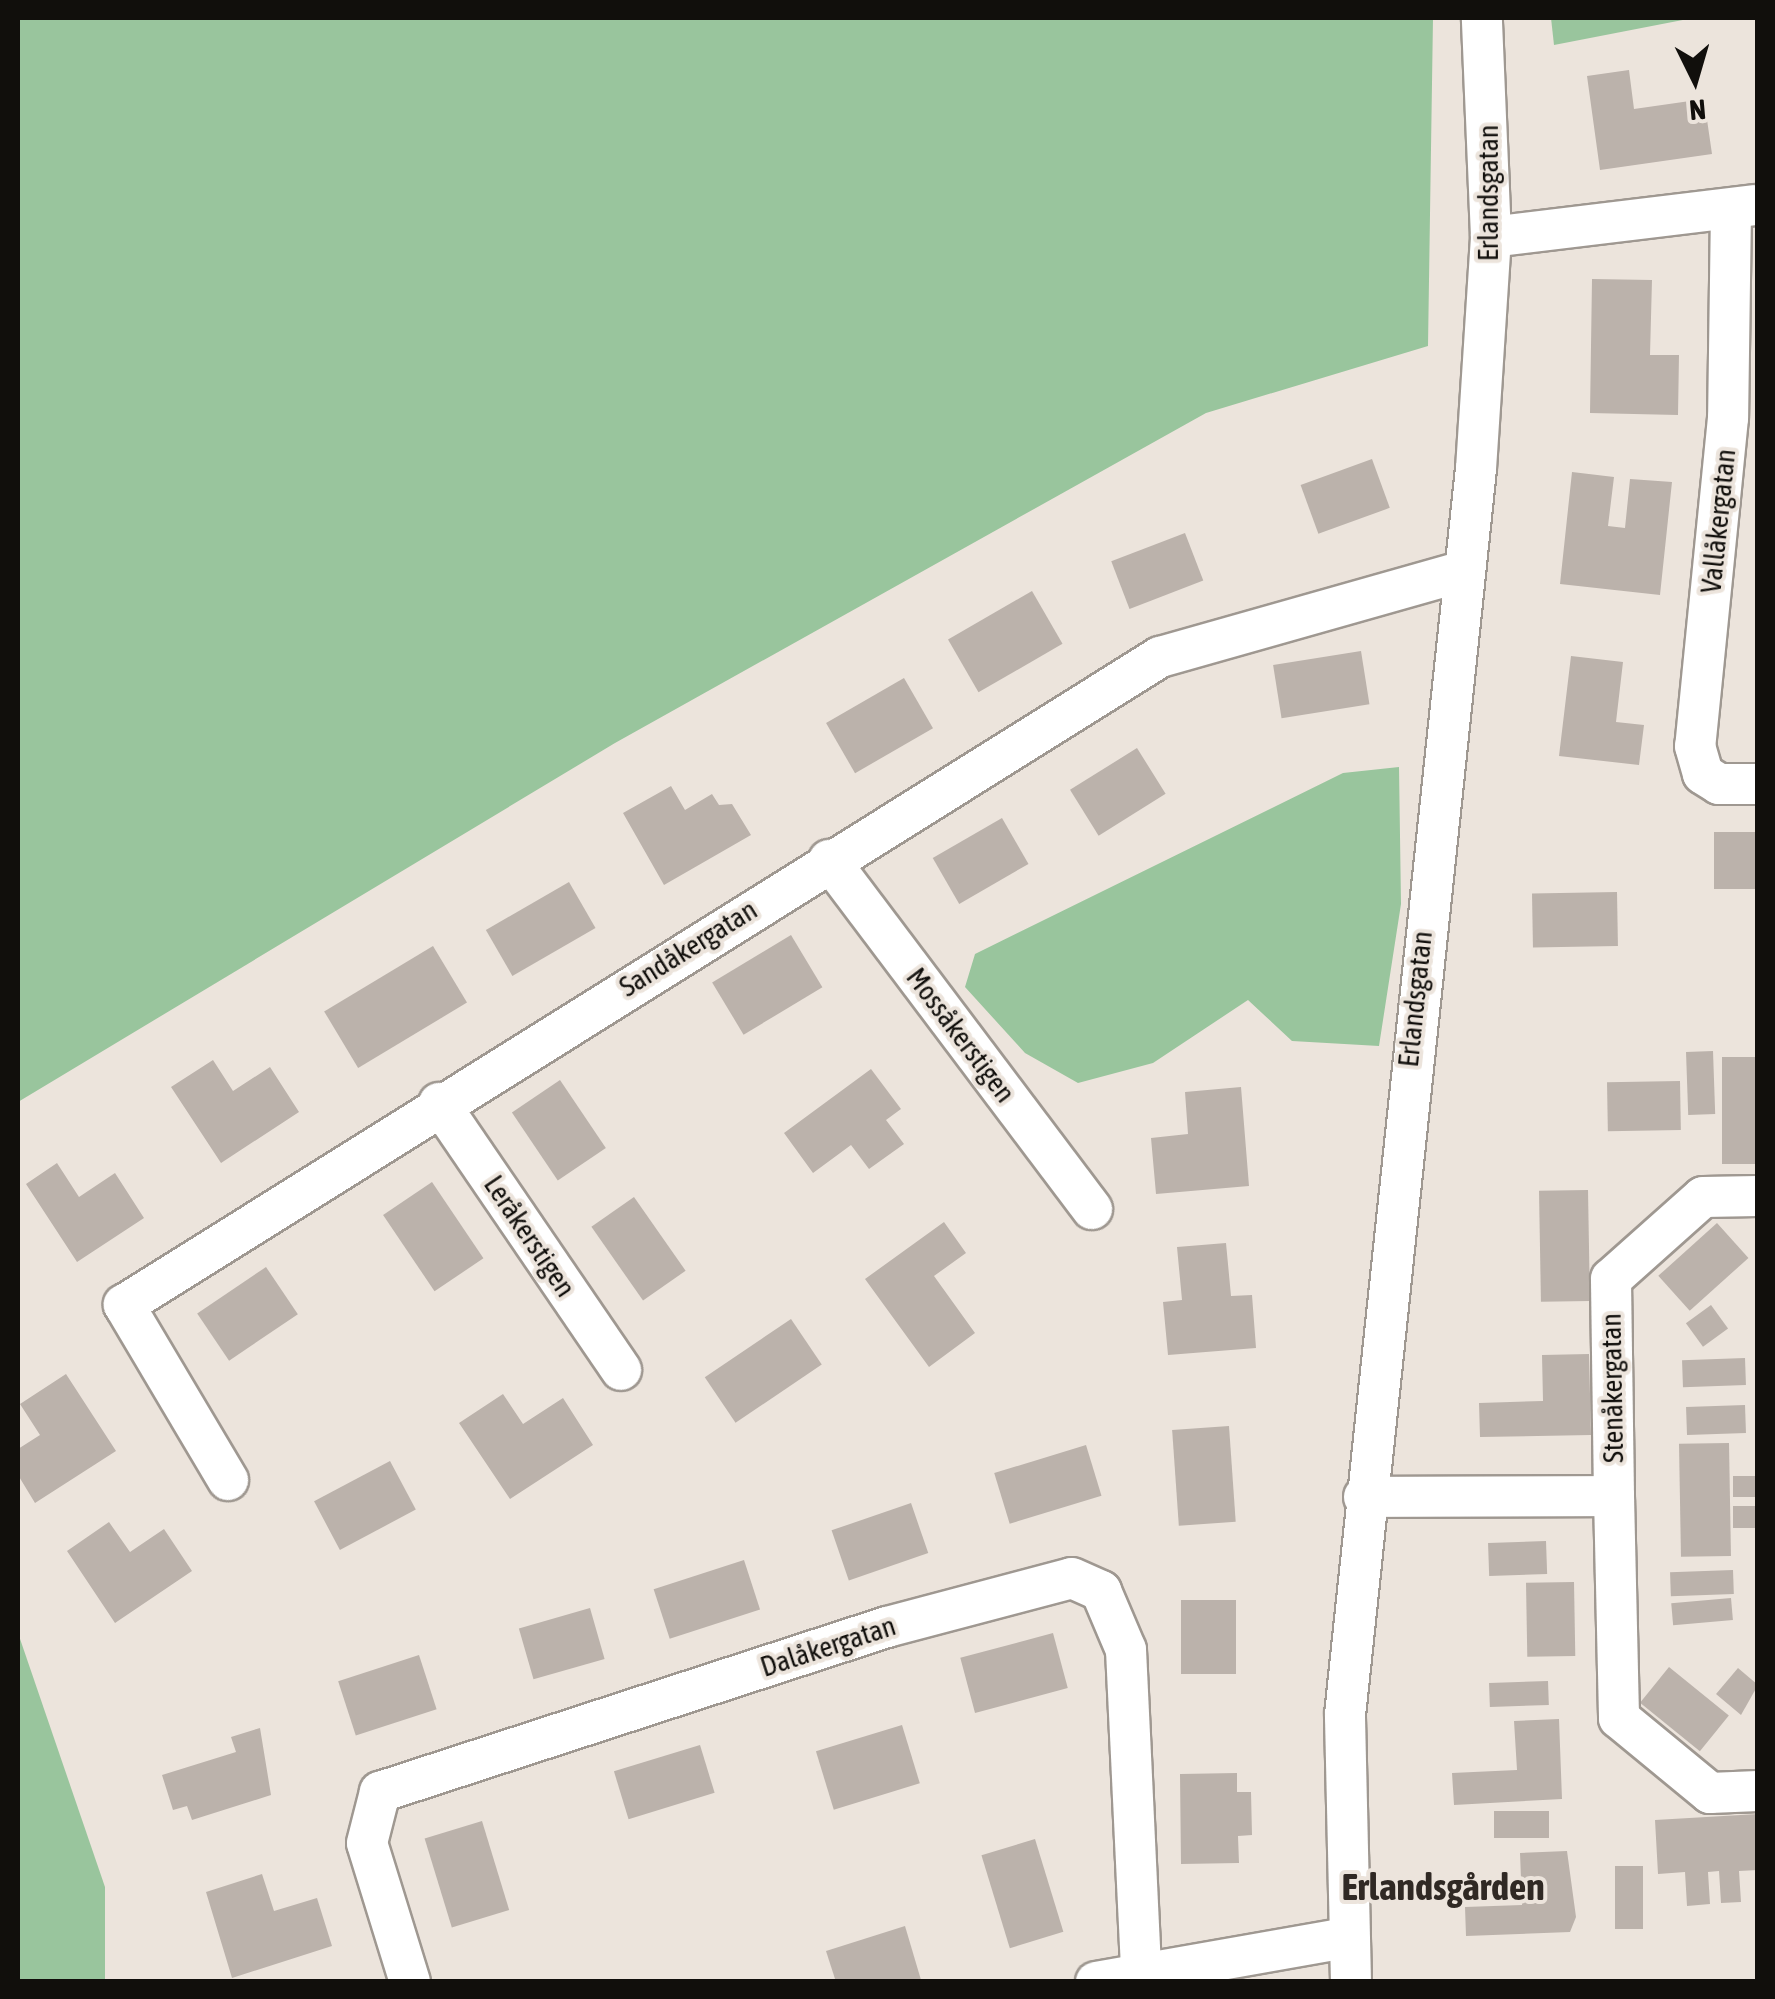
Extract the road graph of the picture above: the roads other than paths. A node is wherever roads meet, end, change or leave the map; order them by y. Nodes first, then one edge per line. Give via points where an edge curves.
1 (1482, 18) edge
2 (1744, 207) edge
3 (1491, 237) junction
4 (1464, 571) junction
5 (1758, 784) edge
6 (829, 860) junction
7 (439, 1103) junction
8 (1758, 1196) edge
9 (1092, 1210) dead end
10 (621, 1370) dead end
11 (228, 1480) dead end
12 (1614, 1496) junction
13 (1364, 1497) junction
14 (1758, 1792) edge
15 (1345, 1938) junction
16 (1141, 1969) junction
17 (410, 1982) edge
18 (1096, 1982) edge
19 (1351, 1982) edge

1 - 3 street, Erlandsgatan
2 - 3 street, Vallåkergatan
2 - 5 street, Vallåkergatan via 1696,746 1703,774 1719,784
3 - 4 street, Erlandsgatan
4 - 6 street, Sandåkergatan via 1160,656
4 - 13 street, Erlandsgatan
6 - 7 street, Sandåkergatan
6 - 9 street, Mossåkerstigen
7 - 10 street, Leråkerstigen
7 - 11 street, Sandåkergatan via 124,1305
8 - 12 street, Stenåkergatan via 1702,1197 1611,1278
12 - 13 street, Stenåkergatan
12 - 14 street, Stenåkergatan via 1619,1718 1710,1793
13 - 15 street, Erlandsgatan via 1346,1715
15 - 16 street
15 - 19 street, Erlandsgatan
16 - 17 street, Dalåkergatan via 1126,1650 1101,1590 1072,1578 887,1627 380,1792 367,1843
16 - 18 street

